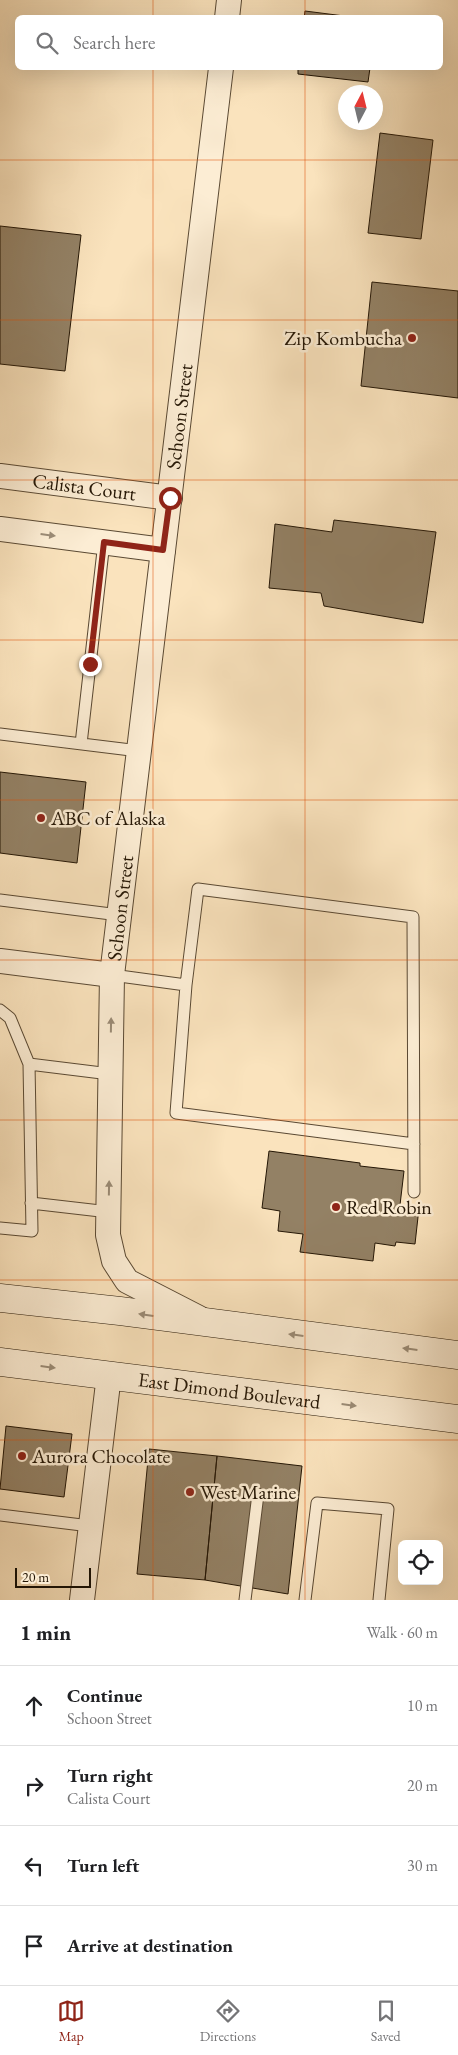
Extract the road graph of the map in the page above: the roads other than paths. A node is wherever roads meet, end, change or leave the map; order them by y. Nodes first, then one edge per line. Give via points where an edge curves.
1 (230, 0) edge
2 (228, 15) edge
3 (221, 70) edge
4 (0, 476) edge
5 (170, 498) junction
6 (0, 529) edge
7 (104, 542) junction
8 (163, 550) junction
9 (0, 734) edge
10 (81, 744) junction
11 (139, 751) junction
12 (0, 900) edge
13 (119, 915) junction
14 (0, 961) edge
15 (112, 975) junction
16 (186, 985) junction
17 (0, 1010) edge
18 (29, 1064) junction
19 (110, 1074) junction
20 (414, 1144) junction
21 (414, 1192) dead end
22 (31, 1203) junction
23 (109, 1212) junction
24 (0, 1228) edge
25 (0, 1298) edge
26 (212, 1324) junction
27 (458, 1355) edge
28 (0, 1362) edge
29 (108, 1375) junction
30 (458, 1419) edge
31 (258, 1494) dead end
32 (0, 1515) edge
33 (90, 1526) junction
34 (82, 1600) edge
35 (245, 1600) edge
36 (305, 1600) edge
37 (378, 1600) edge

1 - 2 street
3 - 5 street, Schoon Street
4 - 5 street, Calista Court
5 - 8 street, Schoon Street
6 -> 7 street
7 - 8 street
7 - 10 lane
8 - 11 street, Schoon Street
9 - 10 lane
10 - 11 lane
11 - 13 street, Schoon Street
12 - 13 lane
13 - 15 street, Schoon Street
14 - 15 street
15 - 16 lane
19 -> 15 street, Schoon Street
16 - 20 lane via 176,1113
16 - 20 lane via 198,889 412,918
17 - 18 lane via 10,1018
18 - 19 lane
18 - 22 lane
23 -> 19 street, Schoon Street
20 - 21 lane
22 - 23 lane
22 - 24 lane via 32,1231
23 - 26 street, Schoon Street via 108,1235 114,1261 127,1281
26 -> 25 main road
27 -> 26 main road
28 -> 29 main road, East Dimond Boulevard
29 -> 30 main road, East Dimond Boulevard
29 - 33 street
31 - 35 lane
32 - 33 lane
33 - 34 street
36 - 37 lane via 317,1503 388,1509

